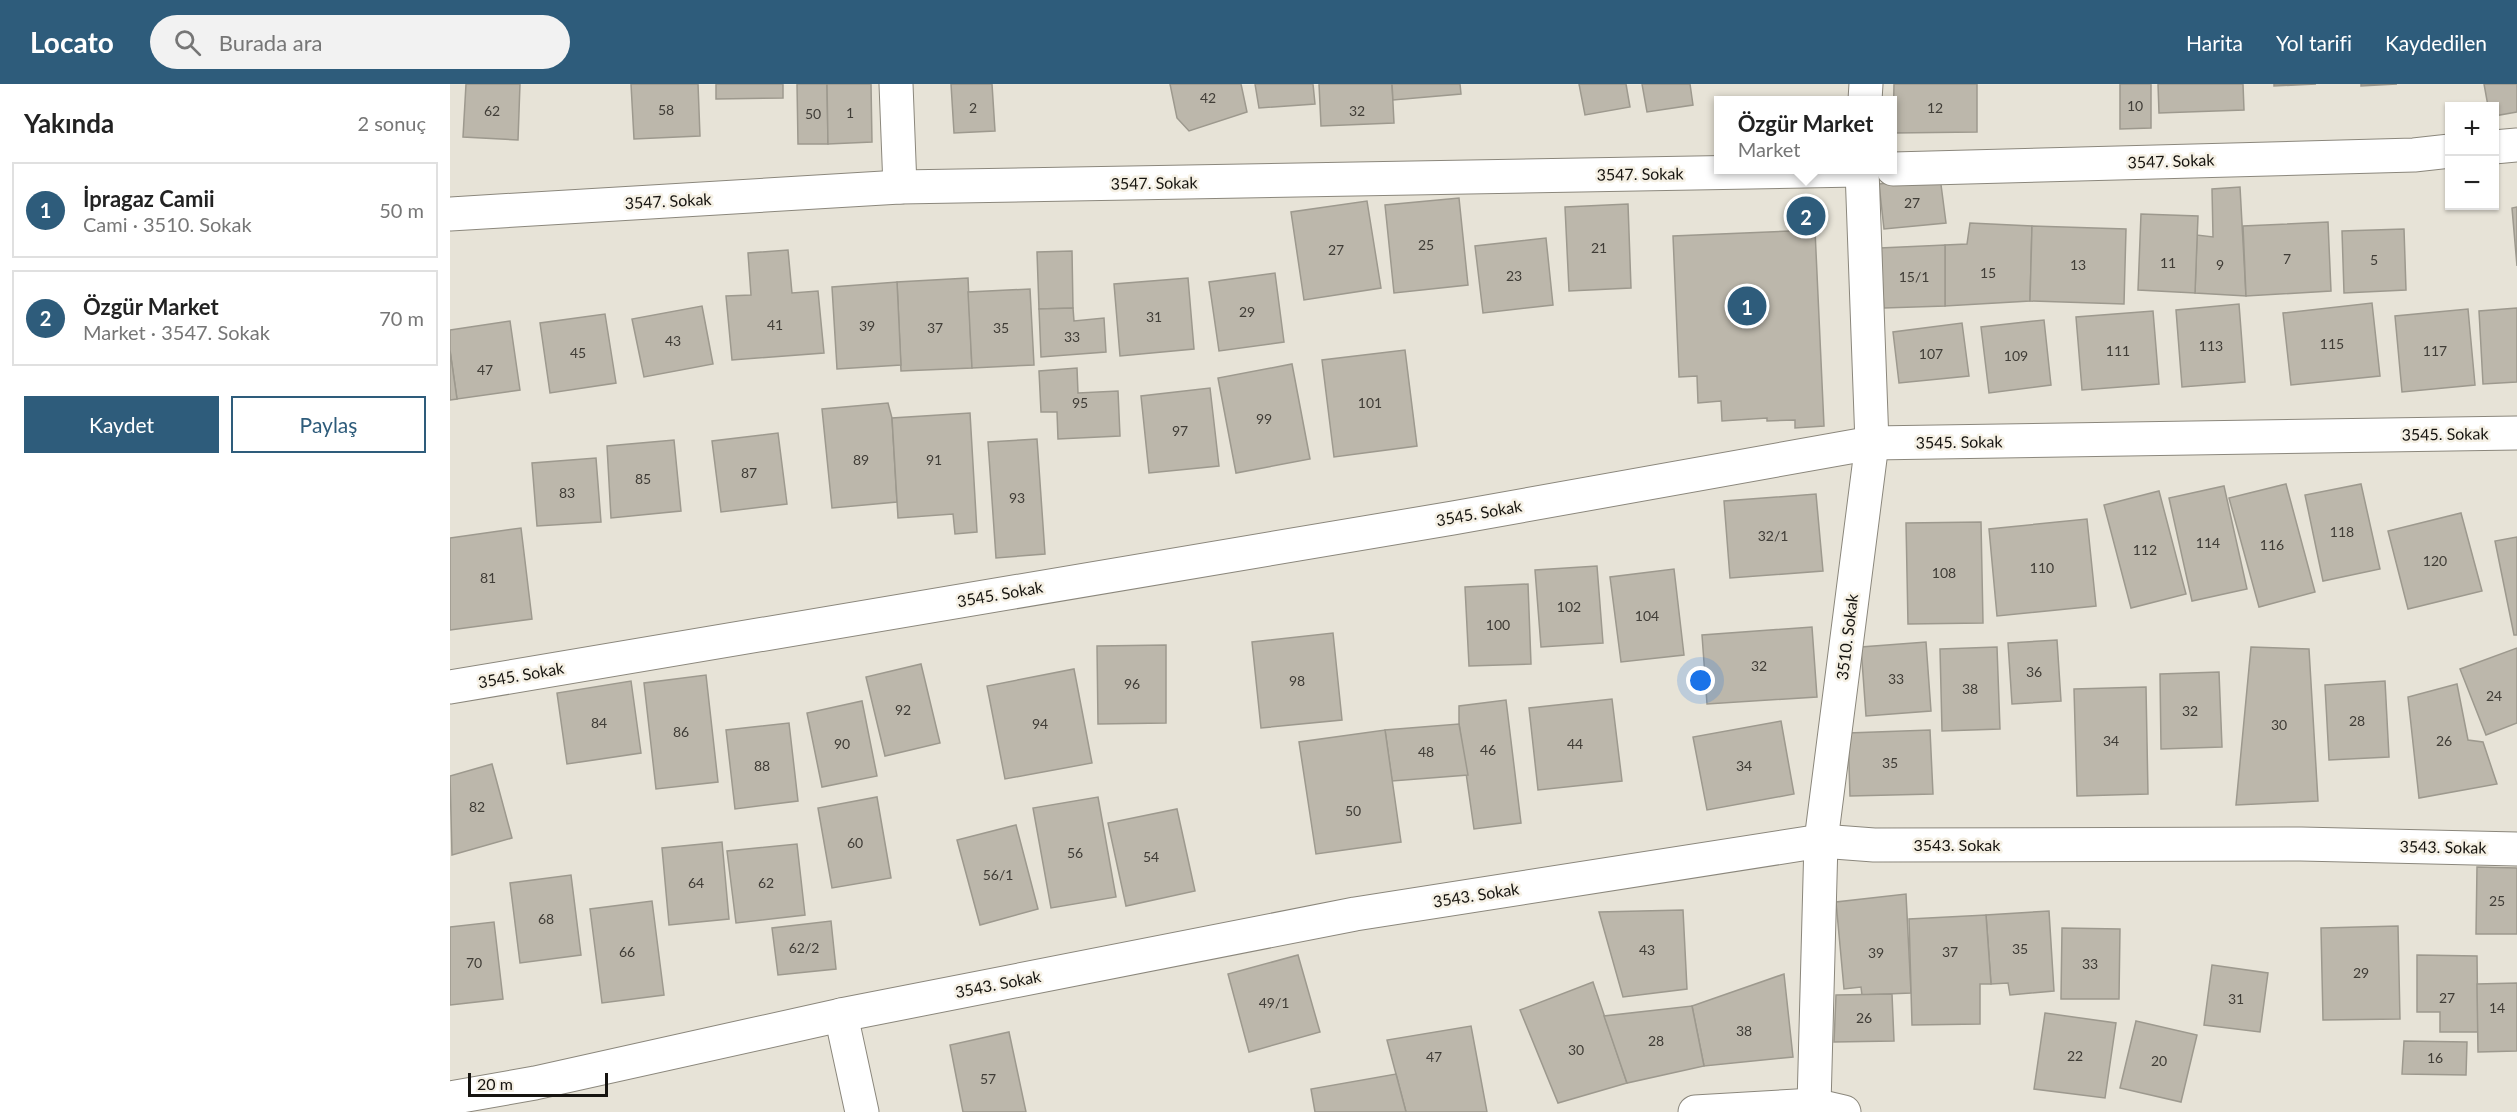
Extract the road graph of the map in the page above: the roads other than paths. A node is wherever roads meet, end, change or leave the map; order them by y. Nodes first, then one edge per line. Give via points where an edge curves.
1 (896, 84) edge
2 (2517, 145) edge
3 (2499, 147) edge
4 (2445, 151) edge
5 (1897, 169) edge
6 (1714, 173) edge
7 (1860, 174) edge
8 (900, 187) junction
9 (450, 214) edge
10 (2517, 433) edge
11 (1872, 443) junction
12 (450, 687) edge
13 (1821, 841) junction
14 (2517, 849) edge
15 (841, 1015) junction
16 (450, 1098) edge
17 (1829, 1109) edge
18 (862, 1112) edge
19 (1695, 1112) edge

1 - 8 street
2 - 3 street
4 - 5 street, 3547. Sokak
6 - 8 street, 3547. Sokak
7 - 11 street, 3510. Sokak
8 - 9 street, 3547. Sokak
10 - 11 street, 3545. Sokak
11 - 12 street, 3545. Sokak via 1453,518
11 - 13 street, 3510. Sokak
13 - 14 street, 3543. Sokak via 1874,845 2301,844
13 - 15 street, 3543. Sokak via 1355,914
13 - 17 street, 3510. Sokak
15 - 16 street, 3543. Sokak
15 - 18 street
17 - 19 street

